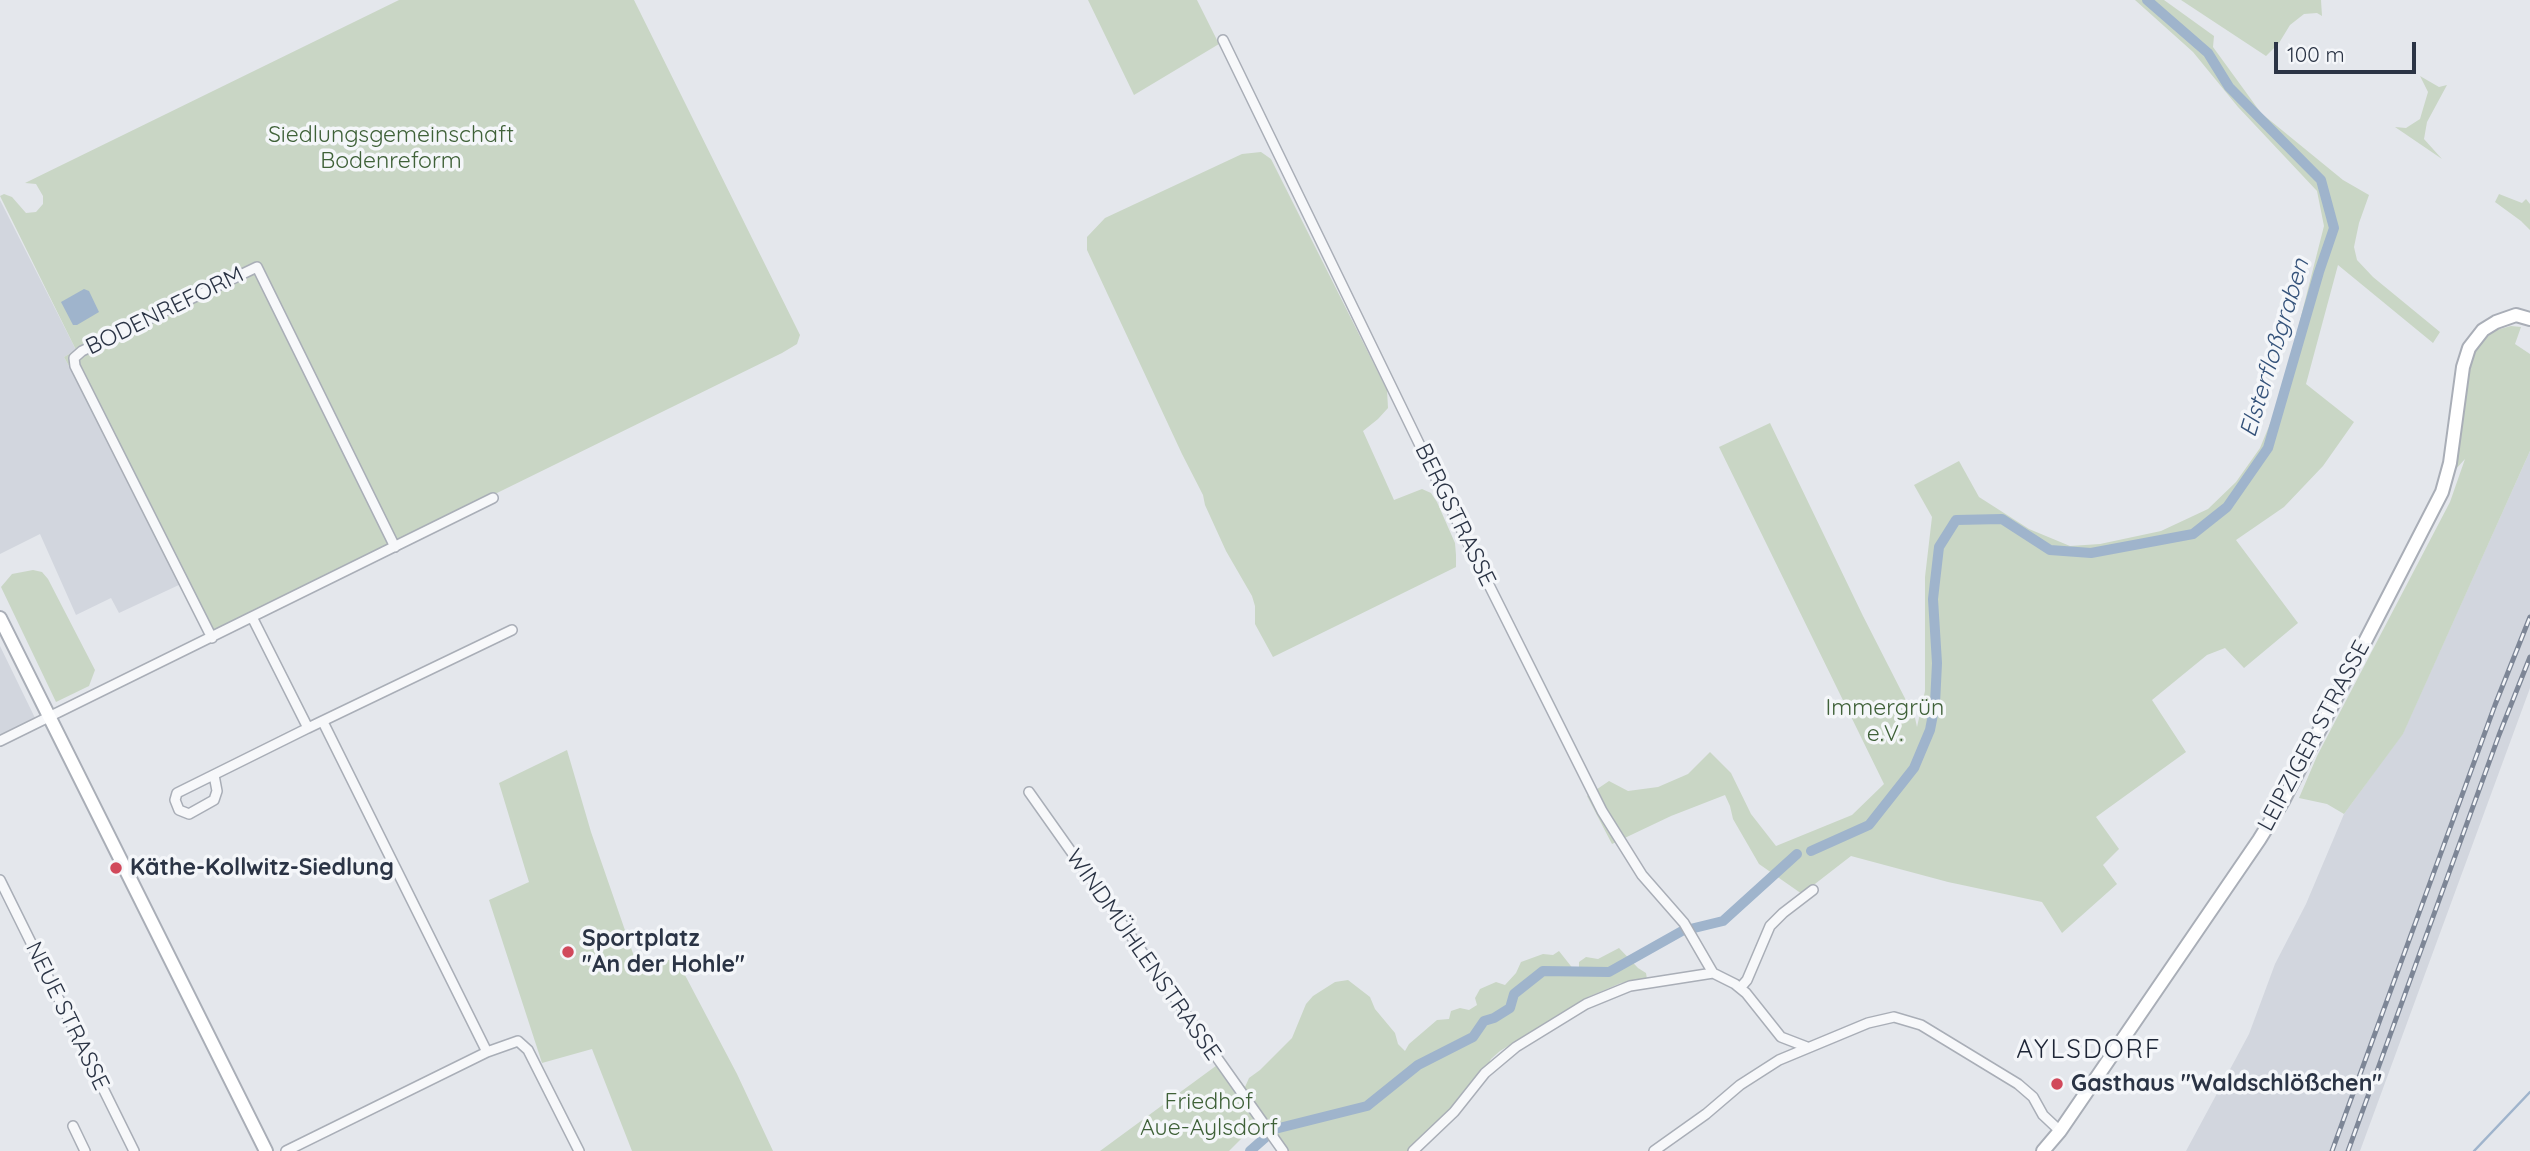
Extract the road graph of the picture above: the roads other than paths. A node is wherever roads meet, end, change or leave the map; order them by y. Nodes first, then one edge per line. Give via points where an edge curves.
1 (1223, 40) dead end
2 (2530, 319) edge
3 (493, 498) dead end
4 (395, 547) junction
5 (252, 617) junction
6 (0, 618) edge
7 (512, 630) dead end
8 (212, 638) junction
9 (49, 716) junction
10 (323, 722) junction
11 (307, 729) junction
12 (0, 741) edge
13 (214, 775) junction
14 (1029, 792) dead end
15 (0, 880) edge
16 (1813, 890) dead end
17 (1713, 973) junction
18 (1741, 988) junction
19 (1781, 1037) junction
20 (1807, 1046) junction
21 (488, 1052) junction
22 (1779, 1060) junction
23 (73, 1126) dead end
24 (2060, 1132) junction
25 (2048, 1149) edge
26 (85, 1151) edge
27 (134, 1151) edge
28 (266, 1151) edge
29 (286, 1151) edge
30 (579, 1151) edge
31 (1283, 1151) edge
32 (1412, 1151) edge
33 (1654, 1151) edge

1 - 17 street, BERGSTRASSE via 1602,811 1642,875 1684,923
2 - 24 street, LEIPZIGER STRASSE via 2516,316 2496,321 2469,348 2441,492 2283,801
3 - 4 street
4 - 5 street
4 - 8 street, BODENREFORM via 257,267 82,351 74,358 75,366
5 - 8 street
5 - 11 street
6 - 9 street
7 - 10 street
8 - 9 street
9 - 12 street
9 - 28 street
10 - 11 street
10 - 21 street
11 - 13 street
13 - 13 street via 177,793 179,810 189,814 214,800
14 - 31 street, WINDMÜHLENSTRASSE
15 - 27 street, NEUE STRASSE
16 - 18 street via 1770,926
17 - 18 street
17 - 32 street via 1630,986 1572,1011 1495,1063 1454,1112
18 - 19 street
19 - 20 street
19 - 22 street
20 - 22 street
20 - 24 street via 1879,1019 1894,1017 1922,1024 2018,1084
21 - 29 street
21 - 30 street via 513,1041 523,1042
22 - 33 street
23 - 26 street
24 - 25 street, LEIPZIGER STRASSE

